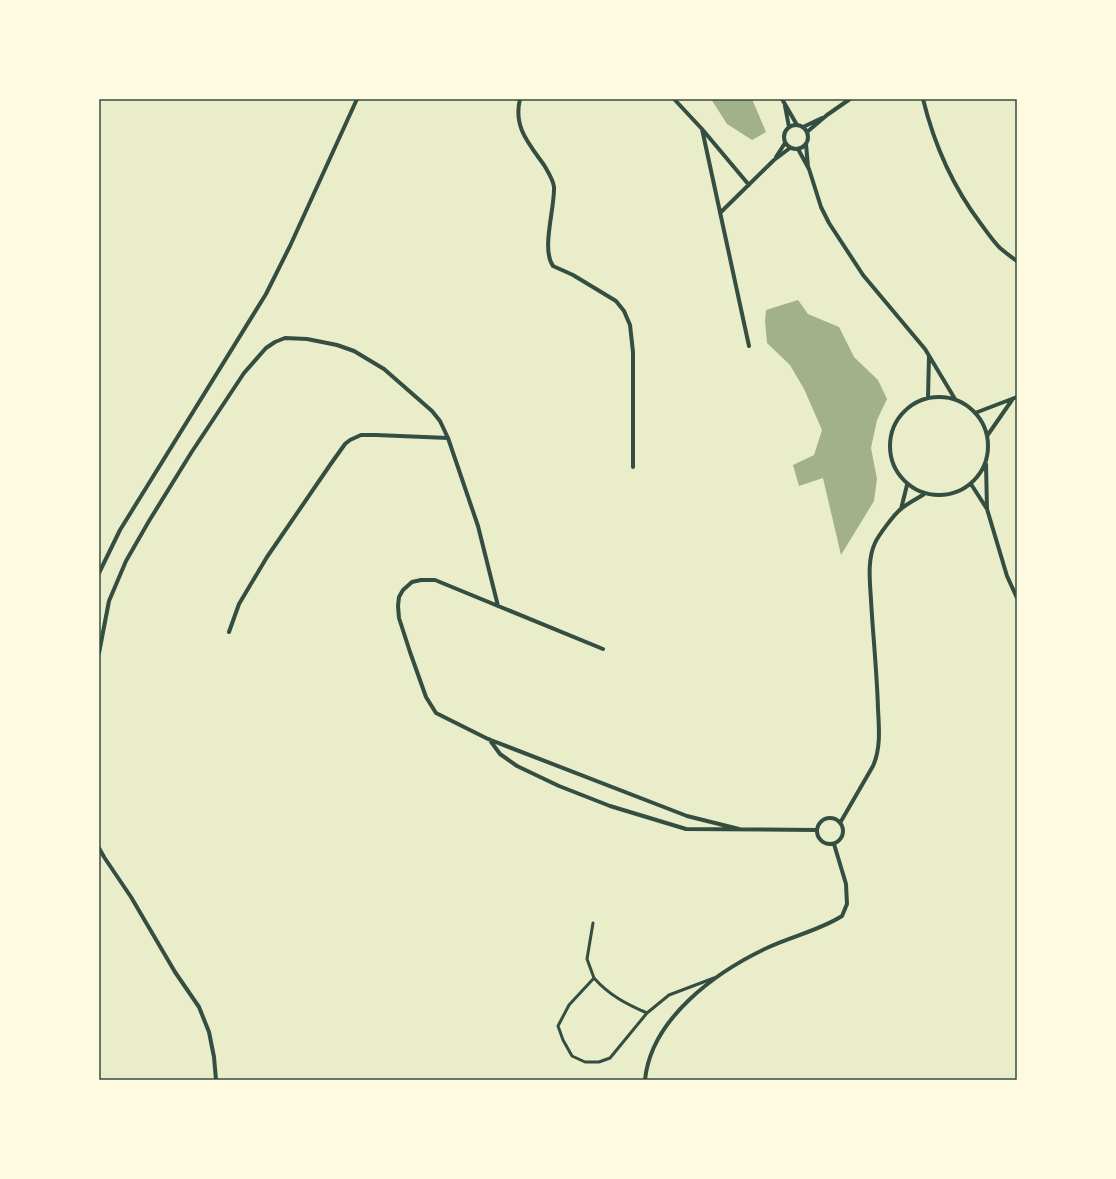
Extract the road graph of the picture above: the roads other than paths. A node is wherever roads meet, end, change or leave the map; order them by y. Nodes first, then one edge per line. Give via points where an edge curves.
1 (357, 99) edge
2 (520, 99) edge
3 (674, 99) edge
4 (850, 99) edge
5 (923, 99) edge
6 (783, 100) edge
7 (827, 115) junction
8 (797, 125) junction
9 (789, 127) junction
10 (803, 127) junction
11 (702, 129) junction
12 (807, 132) junction
13 (785, 143) junction
14 (806, 144) junction
15 (790, 148) junction
16 (798, 149) junction
17 (774, 160) junction
18 (808, 169) junction
19 (749, 185) junction
20 (720, 213) junction
21 (1017, 261) edge
22 (749, 346) dead end
23 (929, 356) junction
24 (1017, 397) edge
25 (928, 398) junction
26 (955, 399) junction
27 (1012, 399) junction
28 (975, 413) junction
29 (987, 436) junction
30 (448, 438) junction
31 (986, 462) junction
32 (633, 467) dead end
33 (972, 484) junction
34 (907, 485) junction
35 (924, 494) junction
36 (900, 509) junction
37 (988, 509) junction
38 (99, 573) edge
39 (1017, 598) edge
40 (498, 606) junction
41 (229, 632) dead end
42 (603, 648) dead end
43 (99, 653) edge
44 (488, 739) junction
45 (840, 823) junction
46 (739, 829) junction
47 (817, 830) junction
48 (834, 844) junction
49 (99, 848) edge
50 (593, 923) dead end
51 (718, 976) junction
52 (594, 978) junction
53 (647, 1012) junction
54 (216, 1080) edge
55 (645, 1080) edge

1 - 38 street via 266,294 120,530
2 - 32 street via 518,113 522,134 554,185 549,232 551,263 616,301 624,311 630,326 633,352
3 - 11 street
4 - 7 street
5 - 21 street via 942,157 956,186 990,236
6 - 8 street
6 - 9 street
7 - 10 street
7 - 12 street
8 - 9 street
8 - 10 street
9 - 13 street via 785,132
10 - 12 street
11 - 19 street
11 - 20 street
12 - 14 street
13 - 15 street
13 - 17 street
14 - 16 street
14 - 18 street
15 - 16 street
15 - 17 street
16 - 18 street
17 - 19 street
18 - 23 street via 821,207 846,249 863,275
19 - 20 street
20 - 22 street
23 - 25 street
23 - 26 street
24 - 27 street
25 - 26 street
25 - 34 street via 914,403 903,412 894,424 890,438 890,453 894,467
26 - 28 street
27 - 28 street
27 - 29 street
28 - 29 street
29 - 31 street
30 - 40 street via 478,526
30 - 41 street via 376,435 361,436 345,444 267,557 239,604
30 - 43 street via 432,411 384,368 367,358 354,351 307,339 285,338 275,342 266,348 244,373 191,453 126,561 109,601
31 - 33 street
31 - 37 street
33 - 35 street via 949,495
33 - 37 street
34 - 35 street
34 - 36 street
35 - 36 street
36 - 45 street via 875,542 871,556 879,730 877,758
37 - 39 street via 1007,576
40 - 42 street
40 - 44 street via 435,580 421,580 412,582 403,590 398,606 410,652 426,697 436,713
44 - 46 street via 687,816
44 - 46 street via 500,754 517,766 558,786 610,806 686,829
45 - 47 street via 832,818 824,820 820,822
45 - 48 street via 843,831 841,839
46 - 47 street
47 - 48 street via 822,842
48 - 51 street via 846,884 847,904 842,916 768,947
49 - 54 street via 199,1007 214,1056
50 - 52 lane via 587,959
51 - 53 lane via 669,995
51 - 55 street via 686,1001 657,1040
52 - 53 lane via 618,999
52 - 53 lane via 569,1005 558,1026 572,1056 585,1062 599,1062 610,1058

